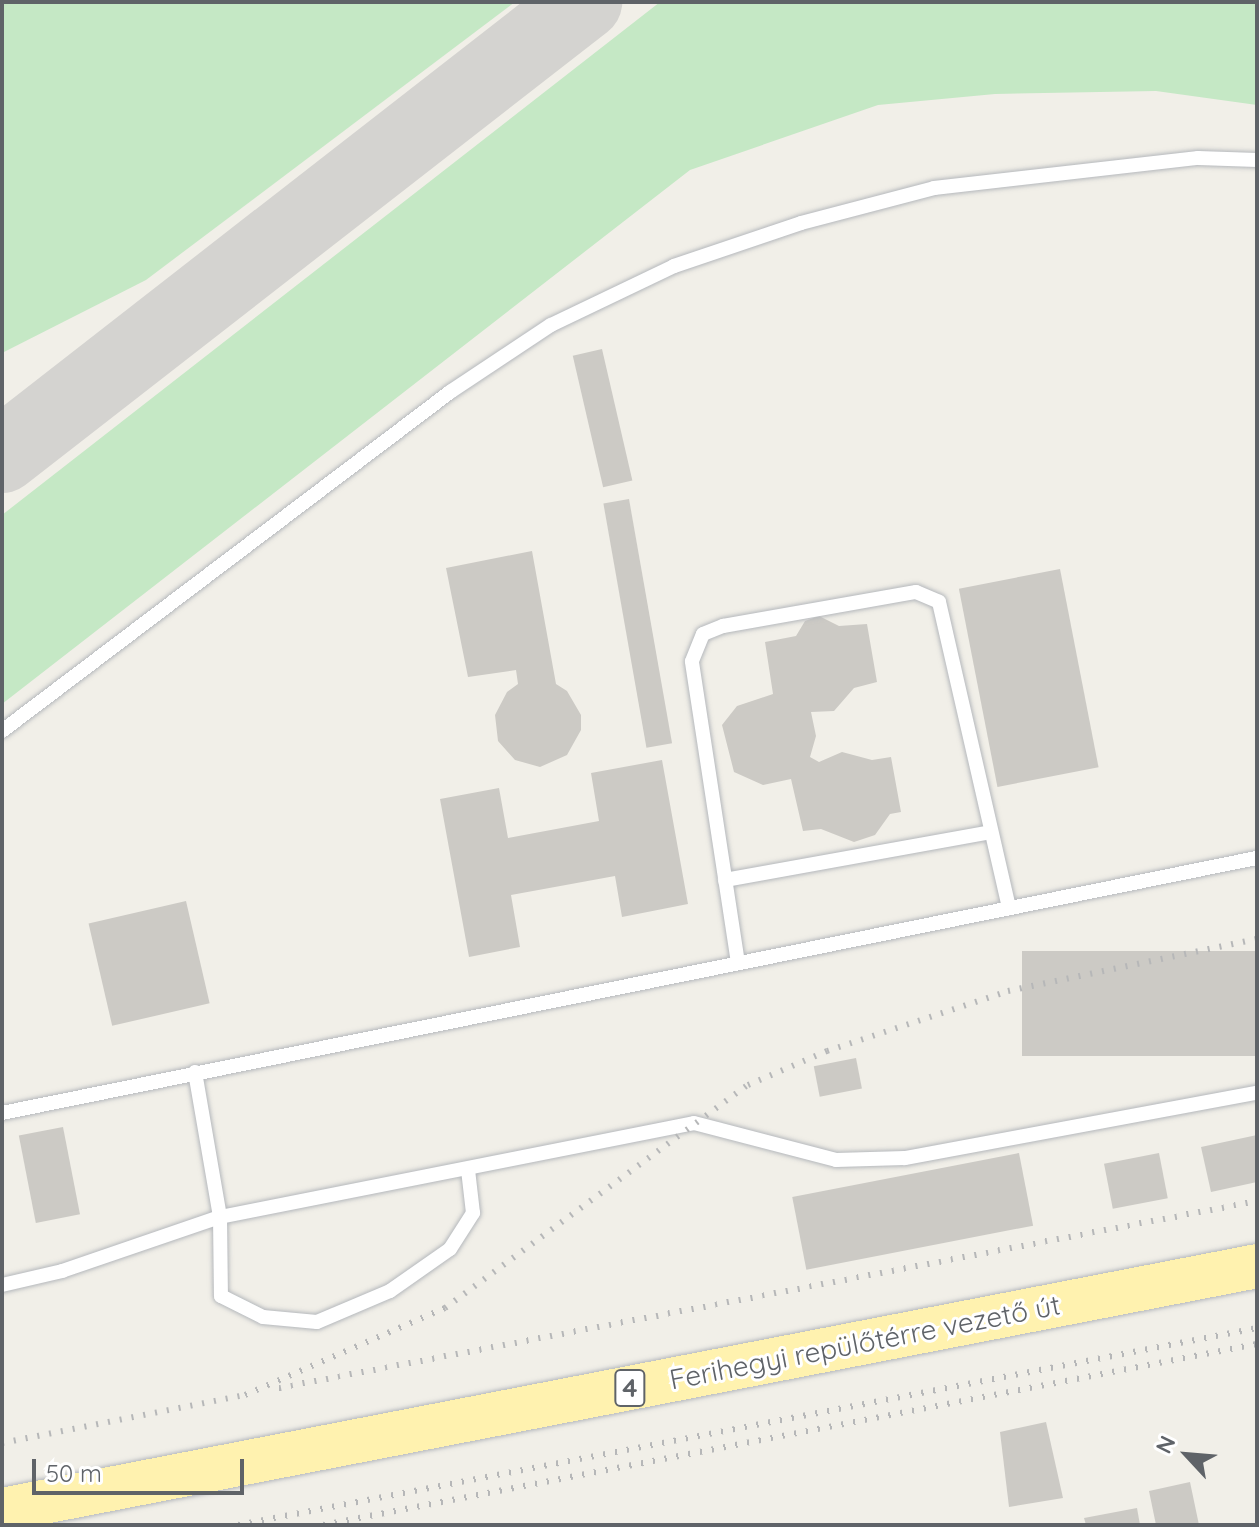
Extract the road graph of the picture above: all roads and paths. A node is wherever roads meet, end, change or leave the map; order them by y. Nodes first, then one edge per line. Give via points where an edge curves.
1 (1257, 160) edge
2 (2, 731) edge
3 (991, 832) junction
4 (1257, 858) edge
5 (725, 880) junction
6 (1009, 908) junction
7 (738, 963) junction
8 (195, 1072) junction
9 (1257, 1093) edge
10 (2, 1113) edge
11 (468, 1170) junction
12 (220, 1217) junction
13 (1257, 1235) edge
14 (1257, 1266) edge
15 (2, 1285) edge
16 (2, 1478) edge
17 (2, 1510) edge

1 - 2 lane via 1198,158 934,188 801,223 674,266 551,325 450,392
3 - 5 lane
3 - 5 lane via 939,602 933,597 916,592 723,626 703,634 692,661
3 - 6 lane
4 - 6 lane
5 - 7 lane
6 - 7 lane
7 - 8 lane
8 - 10 lane
8 - 12 lane
9 - 11 lane via 905,1158 836,1160 694,1123
11 - 12 lane
11 - 12 lane via 473,1213 450,1249 390,1291 317,1322 263,1317 221,1296
12 - 15 lane via 62,1271
13 - 16 main road, Ferihegyi repülőtérre vezető út / 4
14 - 17 main road, Ferihegyi repülőtérre vezető út / 4

